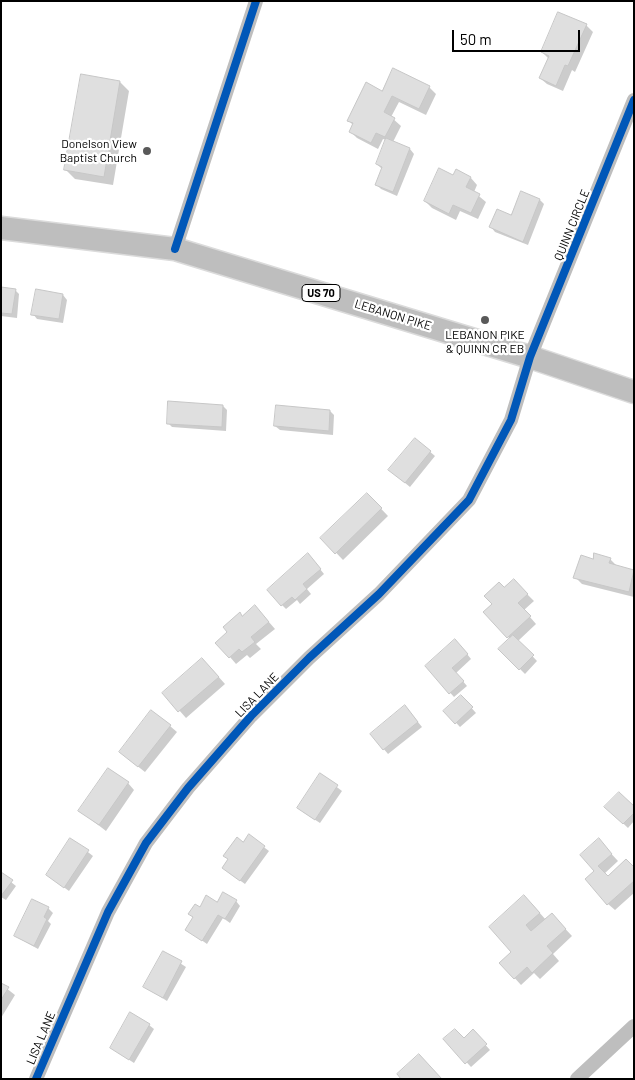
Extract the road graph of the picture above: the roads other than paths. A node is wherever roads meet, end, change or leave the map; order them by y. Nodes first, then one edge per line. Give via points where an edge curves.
1 (256, 1) edge
2 (634, 100) edge
3 (1, 228) edge
4 (176, 249) junction
5 (530, 357) junction
6 (634, 392) edge
7 (634, 1026) edge
8 (36, 1079) edge
9 (577, 1079) edge

1 - 4 street
2 - 5 street, QUINN CIRCLE
3 - 4 main road, LEBANON PIKE / US 70
4 - 5 main road, LEBANON PIKE / US 70
5 - 6 main road, LEBANON PIKE / US 70
5 - 8 street, LISA LANE via 511,420 469,500 379,594 251,716 188,788 146,843 108,912
7 - 9 street

